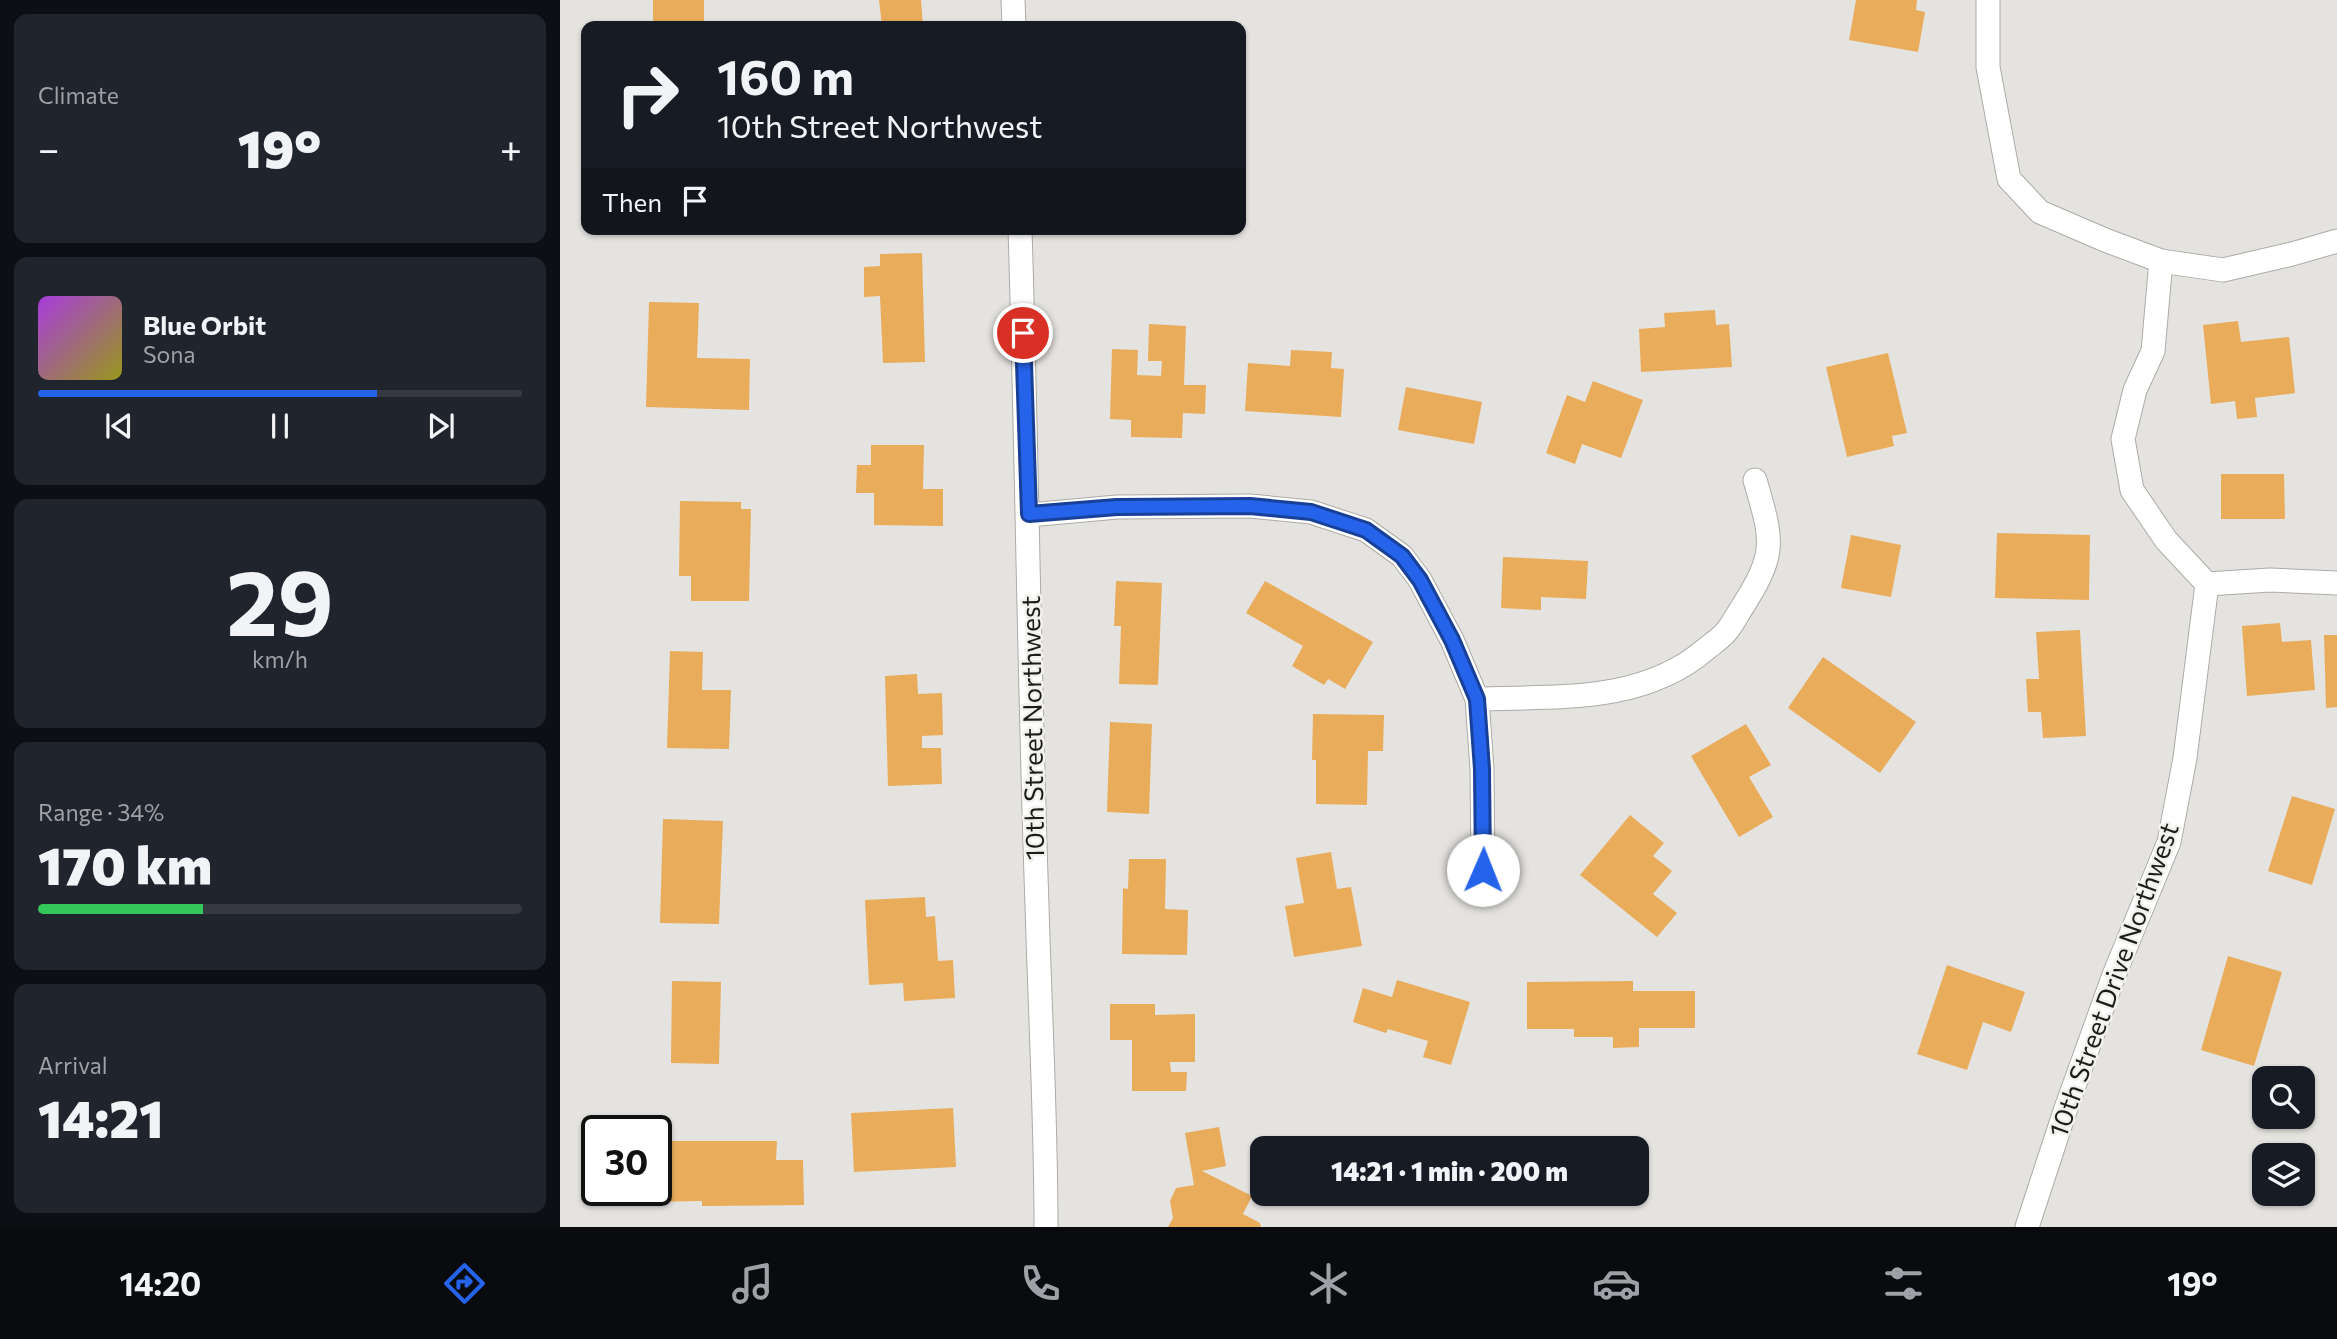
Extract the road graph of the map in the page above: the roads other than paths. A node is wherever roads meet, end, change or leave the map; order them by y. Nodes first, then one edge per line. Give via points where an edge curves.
1 (1013, 0) edge
2 (1988, 0) edge
3 (1014, 21) edge
4 (1020, 235) edge
5 (2337, 241) edge
6 (2161, 261) junction
7 (1755, 480) dead end
8 (1029, 514) junction
9 (2337, 583) edge
10 (2207, 584) junction
11 (1477, 699) junction
12 (1483, 870) dead end
13 (1046, 1227) edge
14 (2027, 1227) edge

1 - 3 street
2 - 6 street via 1988,67 2009,179 2040,212
4 - 8 street, 10th Street Northwest
5 - 6 street via 2223,270
6 - 10 street via 2153,351 2135,390 2123,439 2132,490 2166,540
7 - 11 street via 1769,527 1769,556 1726,632 1694,660 1626,690
8 - 11 street via 1117,507 1250,506 1311,512 1366,530 1402,556 1420,580
8 - 13 street, 10th Street Northwest
9 - 10 street via 2270,580
10 - 14 street, 10th Street Drive Northwest via 2186,758 2169,842 2114,975
11 - 12 street

